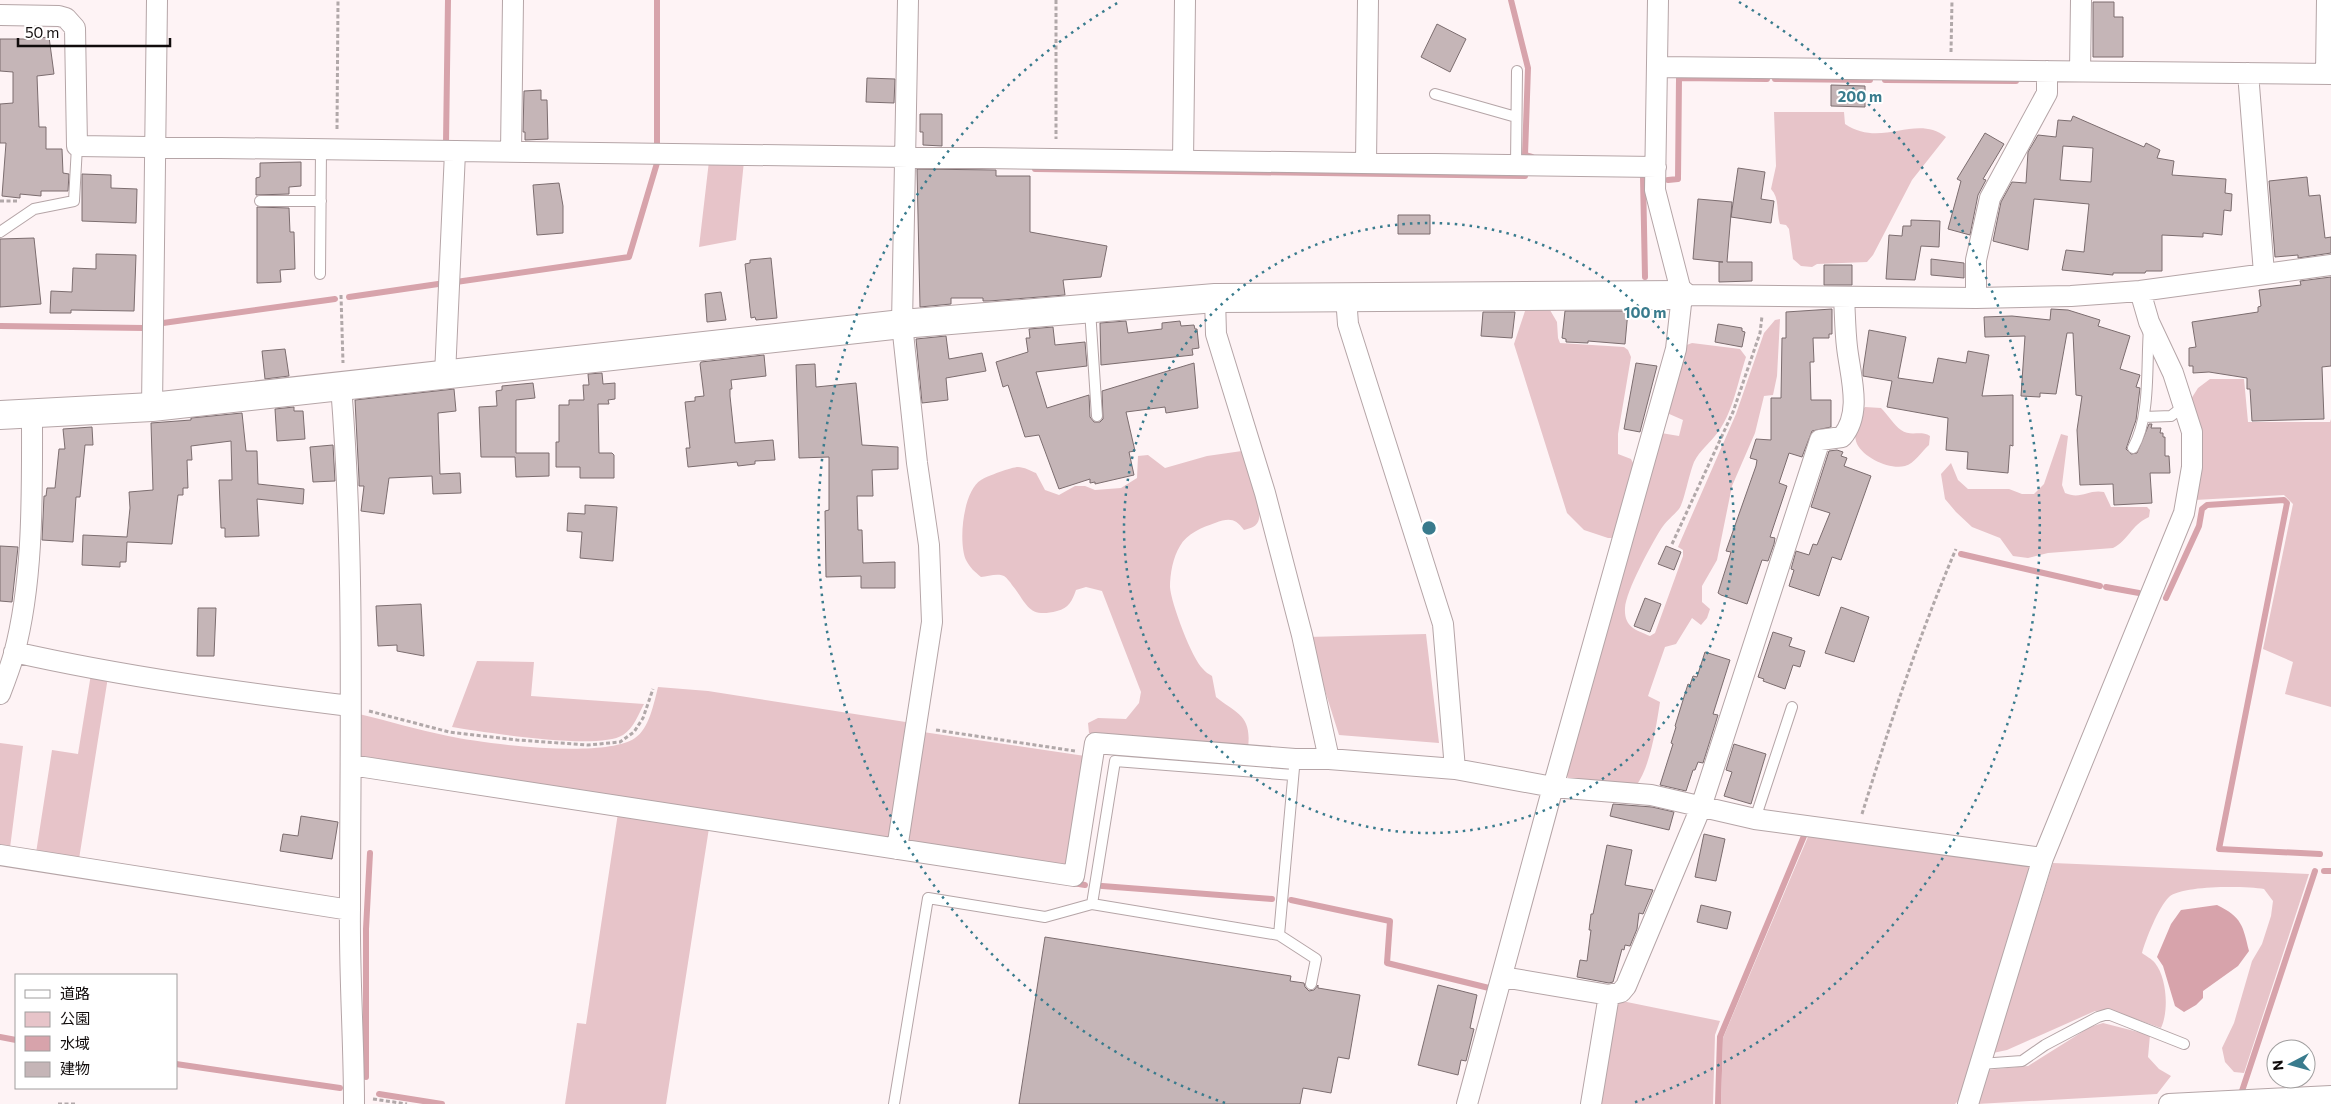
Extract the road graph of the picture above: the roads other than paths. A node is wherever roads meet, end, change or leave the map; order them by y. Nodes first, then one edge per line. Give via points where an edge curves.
1 (157, 0) edge
2 (513, 0) edge
3 (908, 0) edge
4 (1185, 0) edge
5 (1368, 0) edge
6 (1658, 0) edge
7 (2081, 0) edge
8 (2327, 0) edge
9 (0, 15) edge
10 (1657, 67) junction
11 (1517, 71) dead end
12 (2047, 71) junction
13 (2080, 71) junction
14 (2248, 73) junction
15 (2328, 74) edge
16 (1435, 94) dead end
17 (1516, 117) junction
18 (77, 146) junction
19 (155, 148) junction
20 (328, 150) junction
21 (454, 152) junction
22 (511, 152) junction
23 (905, 158) junction
24 (1183, 161) junction
25 (1366, 163) junction
26 (1516, 165) junction
27 (1656, 167) junction
28 (260, 201) dead end
29 (320, 201) junction
30 (0, 232) edge
31 (2331, 265) edge
32 (320, 274) dead end
33 (2264, 274) junction
34 (2140, 291) junction
35 (1682, 294) junction
36 (1346, 297) junction
37 (1844, 297) junction
38 (1214, 298) junction
39 (1976, 298) junction
40 (1090, 308) junction
41 (2149, 322) junction
42 (902, 324) junction
43 (445, 375) junction
44 (343, 386) junction
45 (2184, 406) junction
46 (152, 407) junction
47 (32, 414) junction
48 (0, 415) edge
49 (1097, 416) dead end
50 (2144, 417) junction
51 (2132, 448) dead end
52 (9, 653) edge
53 (0, 694) edge
54 (350, 706) junction
55 (1792, 707) dead end
56 (1329, 759) junction
57 (351, 765) junction
58 (1294, 767) junction
59 (1455, 769) junction
60 (1553, 787) junction
61 (1701, 806) junction
62 (1755, 819) junction
63 (897, 849) junction
64 (0, 855) edge
65 (2043, 858) junction
66 (1092, 904) junction
67 (350, 910) junction
68 (1280, 935) junction
69 (1503, 977) junction
70 (1311, 984) dead end
71 (1609, 995) junction
72 (2184, 1044) dead end
73 (1980, 1064) junction
74 (2331, 1096) edge
75 (354, 1100) edge
76 (894, 1104) edge
77 (1468, 1104) edge
78 (1591, 1104) edge
79 (1968, 1104) edge
80 (2169, 1104) edge

1 - 19 street
2 - 22 street
3 - 23 street
4 - 24 street
5 - 25 street
6 - 10 street
7 - 13 street
8 - 15 street
9 - 18 street via 59,16 76,28
10 - 12 street
10 - 27 street
11 - 17 lane
12 - 13 street
12 - 39 street via 2047,93 1990,198 1976,260
13 - 14 street
14 - 15 street
14 - 33 street
16 - 17 lane
17 - 26 lane
18 - 19 street
18 - 30 lane via 74,201 34,209
19 - 20 street
19 - 46 street
20 - 21 street
20 - 29 lane
21 - 22 street
21 - 43 street
22 - 23 street
23 - 24 street
23 - 42 street
24 - 25 street
25 - 26 street
26 - 27 street
27 - 35 street via 1655,190
28 - 29 lane
29 - 32 lane
31 - 33 street
33 - 34 street
34 - 39 street
34 - 41 street
35 - 36 street
35 - 37 street
35 - 60 street via 1676,349
36 - 38 street
36 - 59 street via 1348,324 1443,624
37 - 39 street
37 - 61 street via 1847,348 1855,392 1848,429 1842,437 1820,440
38 - 40 street
38 - 56 street via 1216,334 1268,503
40 - 42 street
40 - 49 lane
41 - 45 street via 2173,373
41 - 50 lane
42 - 43 street
42 - 63 street via 929,545 932,622
43 - 44 street
44 - 46 street
44 - 54 street via 348,468
45 - 50 lane via 2171,416
45 - 65 street via 2192,432 2192,467 2184,513
46 - 47 street
47 - 48 street
47 - 52 street via 32,491 26,580
50 - 51 lane
52 - 53 street
52 - 54 street via 213,689
54 - 57 street
55 - 62 lane
56 - 58 street
56 - 59 street
57 - 63 street
57 - 67 street
58 - 63 street via 1095,743 1074,876
58 - 66 lane via 1115,761
58 - 68 lane
59 - 60 street
60 - 61 street via 1651,794
60 - 69 street
61 - 62 street
61 - 71 street via 1626,986
62 - 65 street
64 - 67 street
65 - 73 street
66 - 68 lane
66 - 76 lane via 1045,917 928,898
67 - 75 street
68 - 70 lane via 1316,959
69 - 71 street
69 - 77 street
71 - 78 street
72 - 73 lane via 2108,1014 2045,1045 2022,1061
73 - 79 street
74 - 80 street

